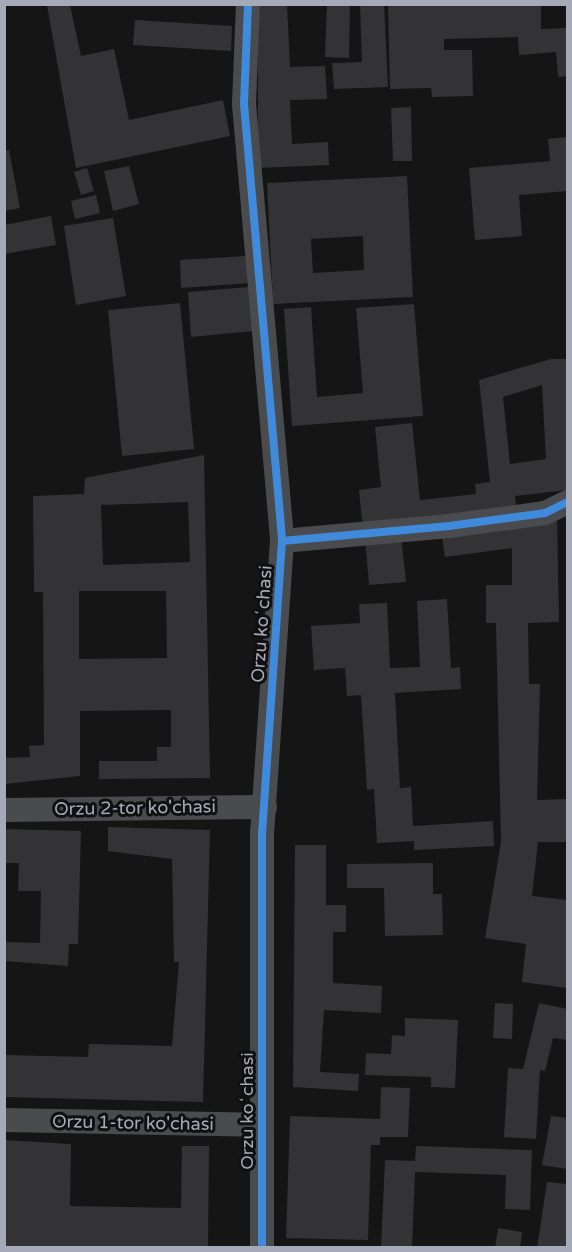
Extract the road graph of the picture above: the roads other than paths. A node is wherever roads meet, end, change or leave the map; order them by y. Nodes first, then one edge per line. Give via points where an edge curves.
1 (248, 4) edge
2 (567, 502) edge
3 (282, 541) junction
4 (266, 807) junction
5 (4, 810) edge
6 (4, 1120) edge
7 (262, 1125) junction
8 (262, 1248) edge

1 - 3 street, Orzu koʻchasi via 244,104
2 - 3 street via 545,513
3 - 4 street, Orzu koʻchasi
4 - 5 street, Orzu 2-tor ko'chasi
4 - 7 street, Orzu koʻchasi
6 - 7 street, Orzu 1-tor ko'chasi
7 - 8 street, Orzu koʻchasi

